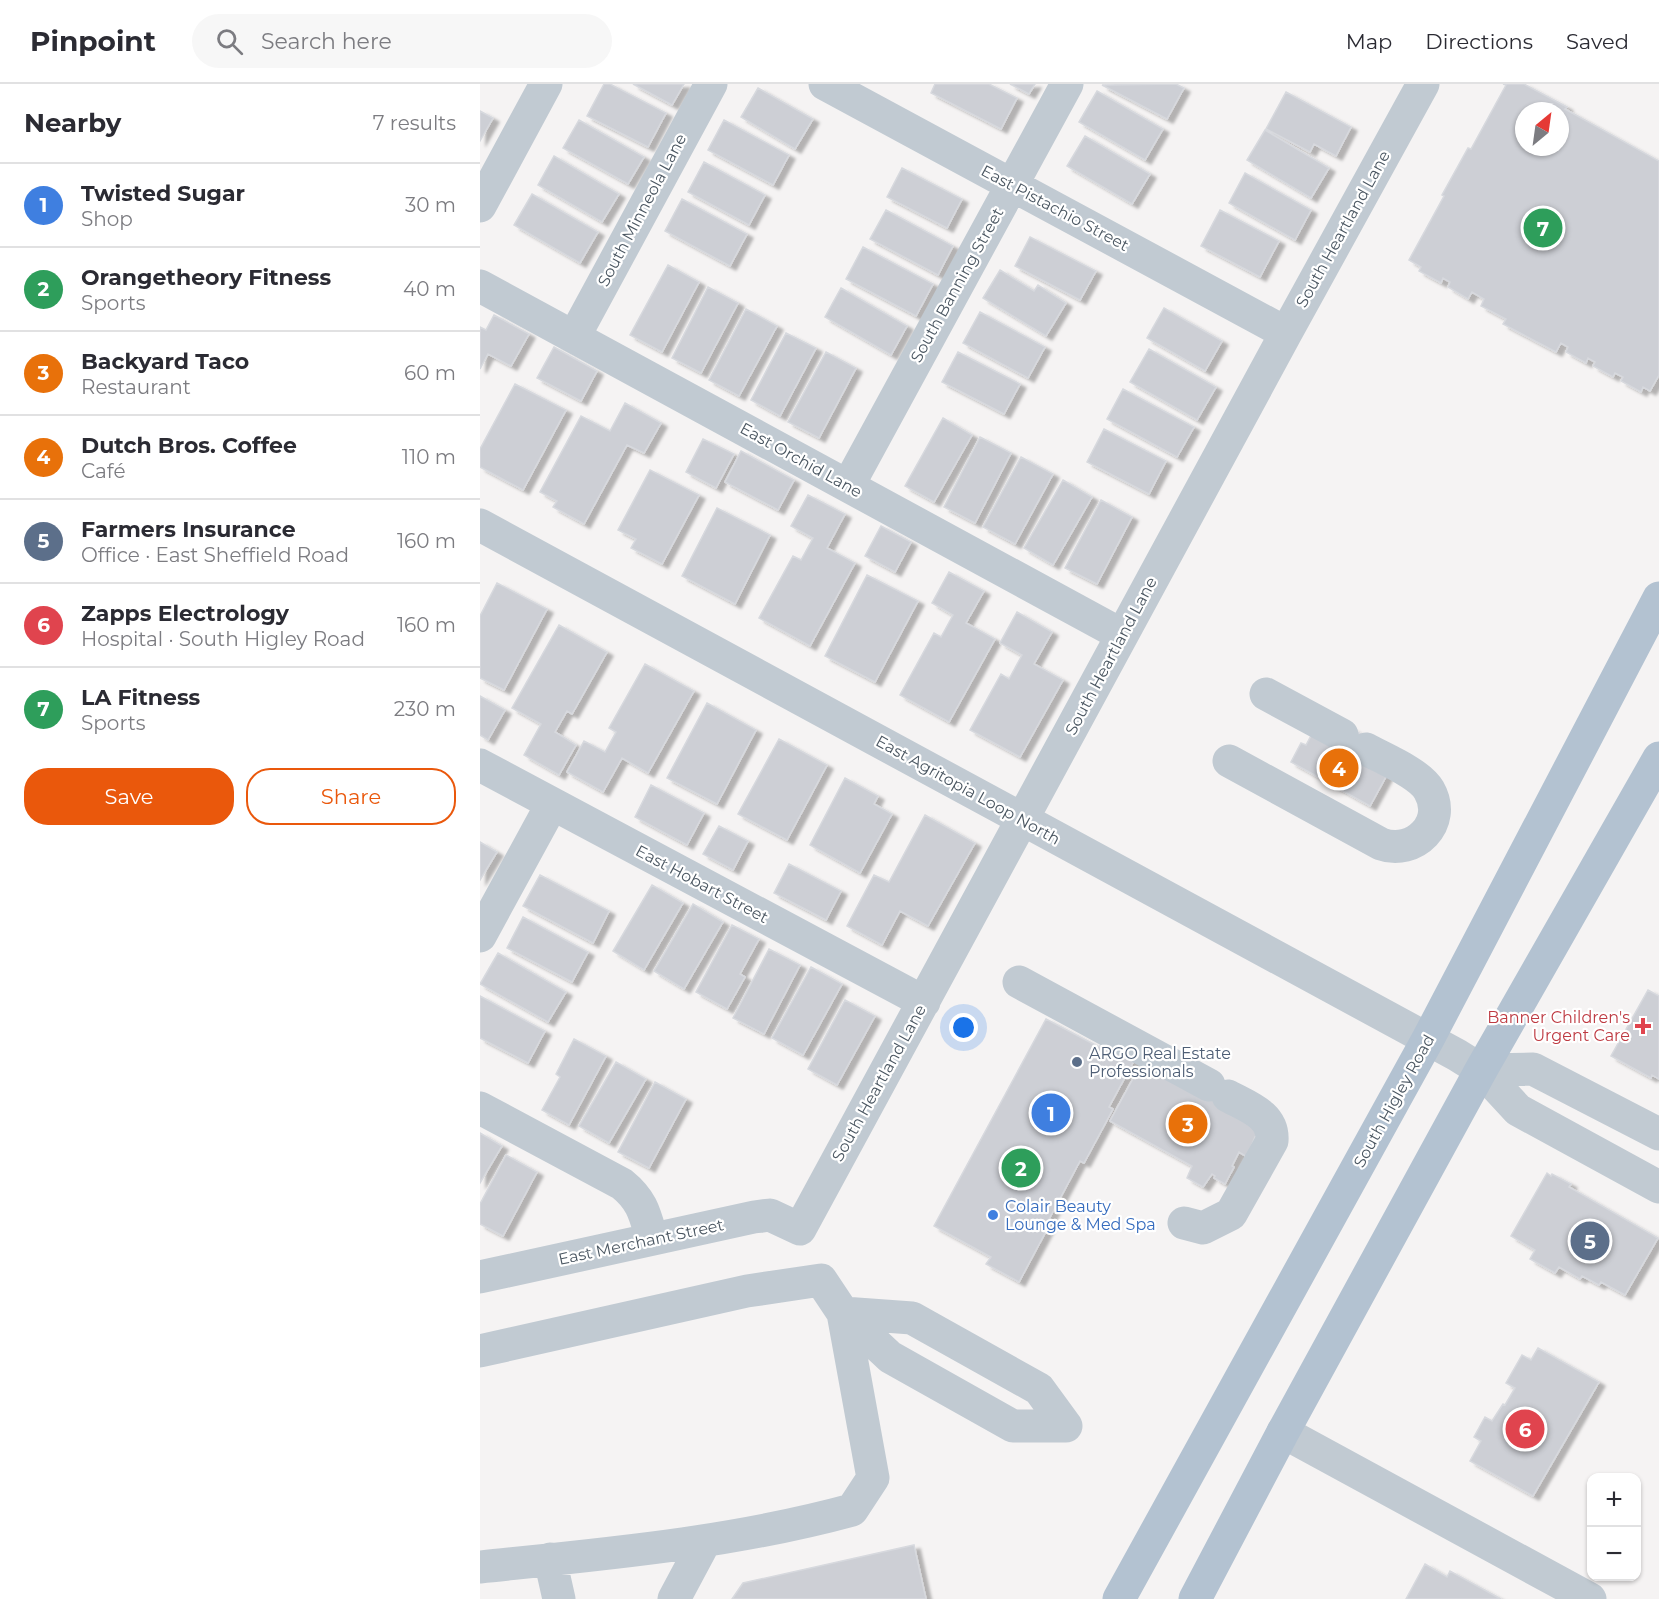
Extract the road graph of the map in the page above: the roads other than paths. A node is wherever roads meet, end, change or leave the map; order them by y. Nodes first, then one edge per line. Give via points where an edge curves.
1 (711, 84) edge
2 (825, 84) edge
3 (1067, 84) edge
4 (1424, 84) edge
5 (533, 89) edge
6 (1012, 184) junction
7 (480, 206) edge
8 (480, 286) edge
9 (1286, 333) junction
10 (574, 337) junction
11 (848, 486) junction
12 (480, 525) edge
13 (1659, 598) edge
14 (1122, 635) junction
15 (1266, 694) dead end
16 (1235, 751) dead end
17 (1659, 758) edge
18 (480, 765) edge
19 (552, 804) junction
20 (1023, 819) junction
21 (480, 936) edge
22 (1019, 982) dead end
23 (924, 1002) junction
24 (1428, 1039) junction
25 (1469, 1063) junction
26 (480, 1108) edge
27 (1659, 1134) edge
28 (1659, 1187) edge
29 (1185, 1223) dead end
30 (800, 1229) joint
31 (652, 1239) junction
32 (480, 1277) edge
33 (843, 1313) junction
34 (965, 1348) junction
35 (480, 1351) edge
36 (943, 1386) junction
37 (1282, 1432) junction
38 (705, 1540) junction
39 (550, 1559) junction
40 (480, 1567) edge
41 (559, 1599) edge
42 (674, 1599) edge
43 (1119, 1599) edge
44 (1195, 1599) edge
45 (1590, 1599) edge

1 - 10 street, South Minneola Lane
2 - 6 street, East Pistachio Street
3 - 6 street, South Banning Street
4 - 9 street, South Heartland Lane
5 - 7 street
6 - 9 street, East Pistachio Street
6 - 11 street, South Banning Street
8 - 10 street, East Orchid Lane
9 - 14 street, South Heartland Lane
10 - 11 street, East Orchid Lane
11 - 14 street, East Orchid Lane
12 - 20 street, East Agritopia Loop North
13 - 24 main road, South Higley Road
14 - 20 street, South Heartland Lane
15 - 16 street via 1420,779 1430,791 1433,805 1430,827 1412,844 1381,844
17 - 25 main road
18 - 19 street, East Hobart Street
19 - 21 street
19 - 23 street, East Hobart Street
20 - 23 street, South Heartland Lane
20 - 24 street, East Agritopia Loop North
22 - 29 street via 1219,1090 1263,1116 1273,1130 1272,1141 1231,1214 1203,1228
23 - 30 street, South Heartland Lane
24 - 25 street, East Agritopia Loop North
24 - 43 main road, South Higley Road
25 - 27 street via 1533,1069
25 - 28 street via 1518,1110
25 - 37 main road
26 - 31 street via 622,1184 642,1205
30 - 31 street, East Merchant Street via 770,1215
31 - 32 street, East Merchant Street
33 - 34 street via 912,1318
33 - 35 street via 821,1280 747,1291
33 - 36 street via 890,1357
33 - 38 street via 873,1478 852,1510 760,1532
34 - 36 street
34 - 36 street via 1039,1389 1066,1426 1012,1426
37 - 44 main road
37 - 45 street
38 - 39 street
38 - 42 street
39 - 40 street
39 - 41 street

